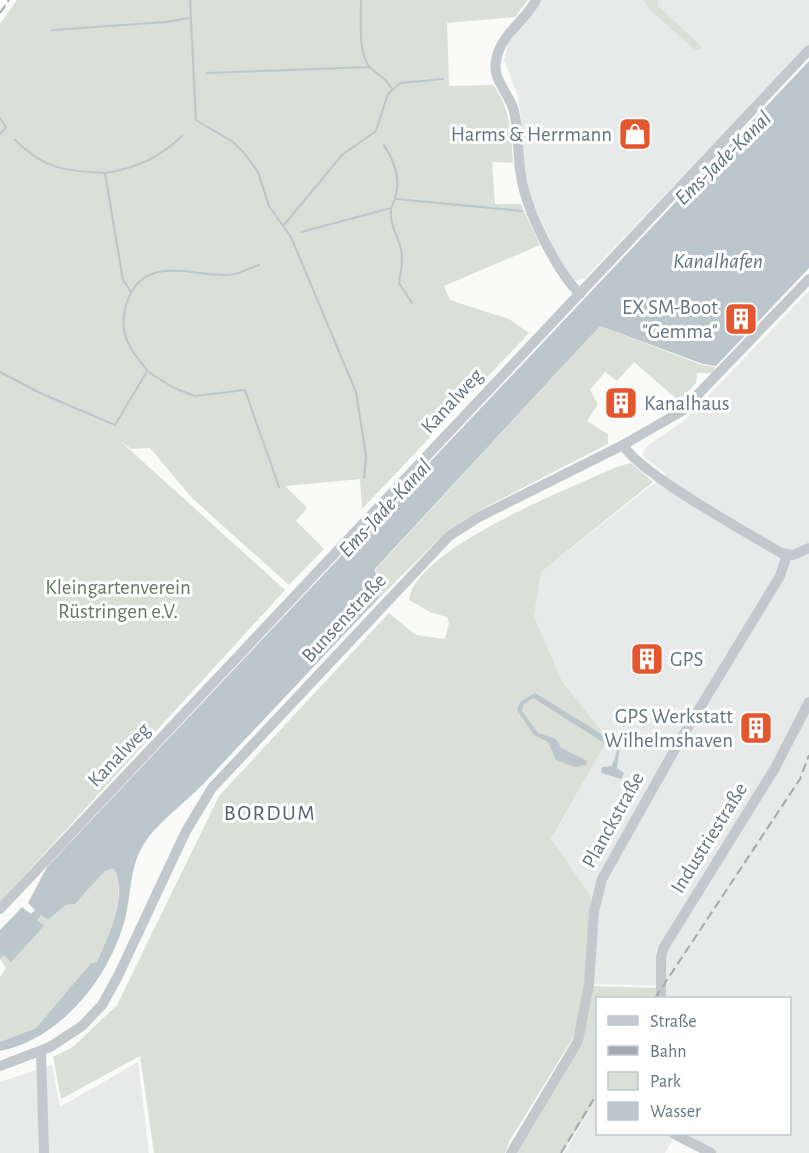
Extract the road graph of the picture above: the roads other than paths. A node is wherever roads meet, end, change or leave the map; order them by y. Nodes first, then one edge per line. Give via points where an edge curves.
1 (536, 0) edge
2 (809, 50) edge
3 (809, 279) edge
4 (580, 294) junction
5 (624, 445) junction
6 (809, 548) edge
7 (787, 555) junction
8 (809, 702) edge
9 (0, 909) edge
10 (661, 997) edge
11 (41, 1052) junction
12 (0, 1066) edge
13 (676, 1135) edge
14 (44, 1153) edge
15 (511, 1153) edge
16 (711, 1153) edge

1 - 4 street via 505,38 495,62 496,70 514,113 521,178 529,205 562,274
2 - 4 street, Kanalweg
3 - 5 street, Bunsenstraße via 692,403
4 - 9 street, Kanalweg
5 - 7 street via 651,472
5 - 11 street, Bunsenstraße via 479,517 449,536 424,561 212,788 186,831 111,990 82,1026
6 - 7 street
7 - 15 street, Planckstraße via 780,576 679,742 602,879 594,911 589,984 578,1041
8 - 10 street, Industriestraße via 775,768 664,947
11 - 12 street, Bunsenstraße
11 - 14 street
13 - 16 street

